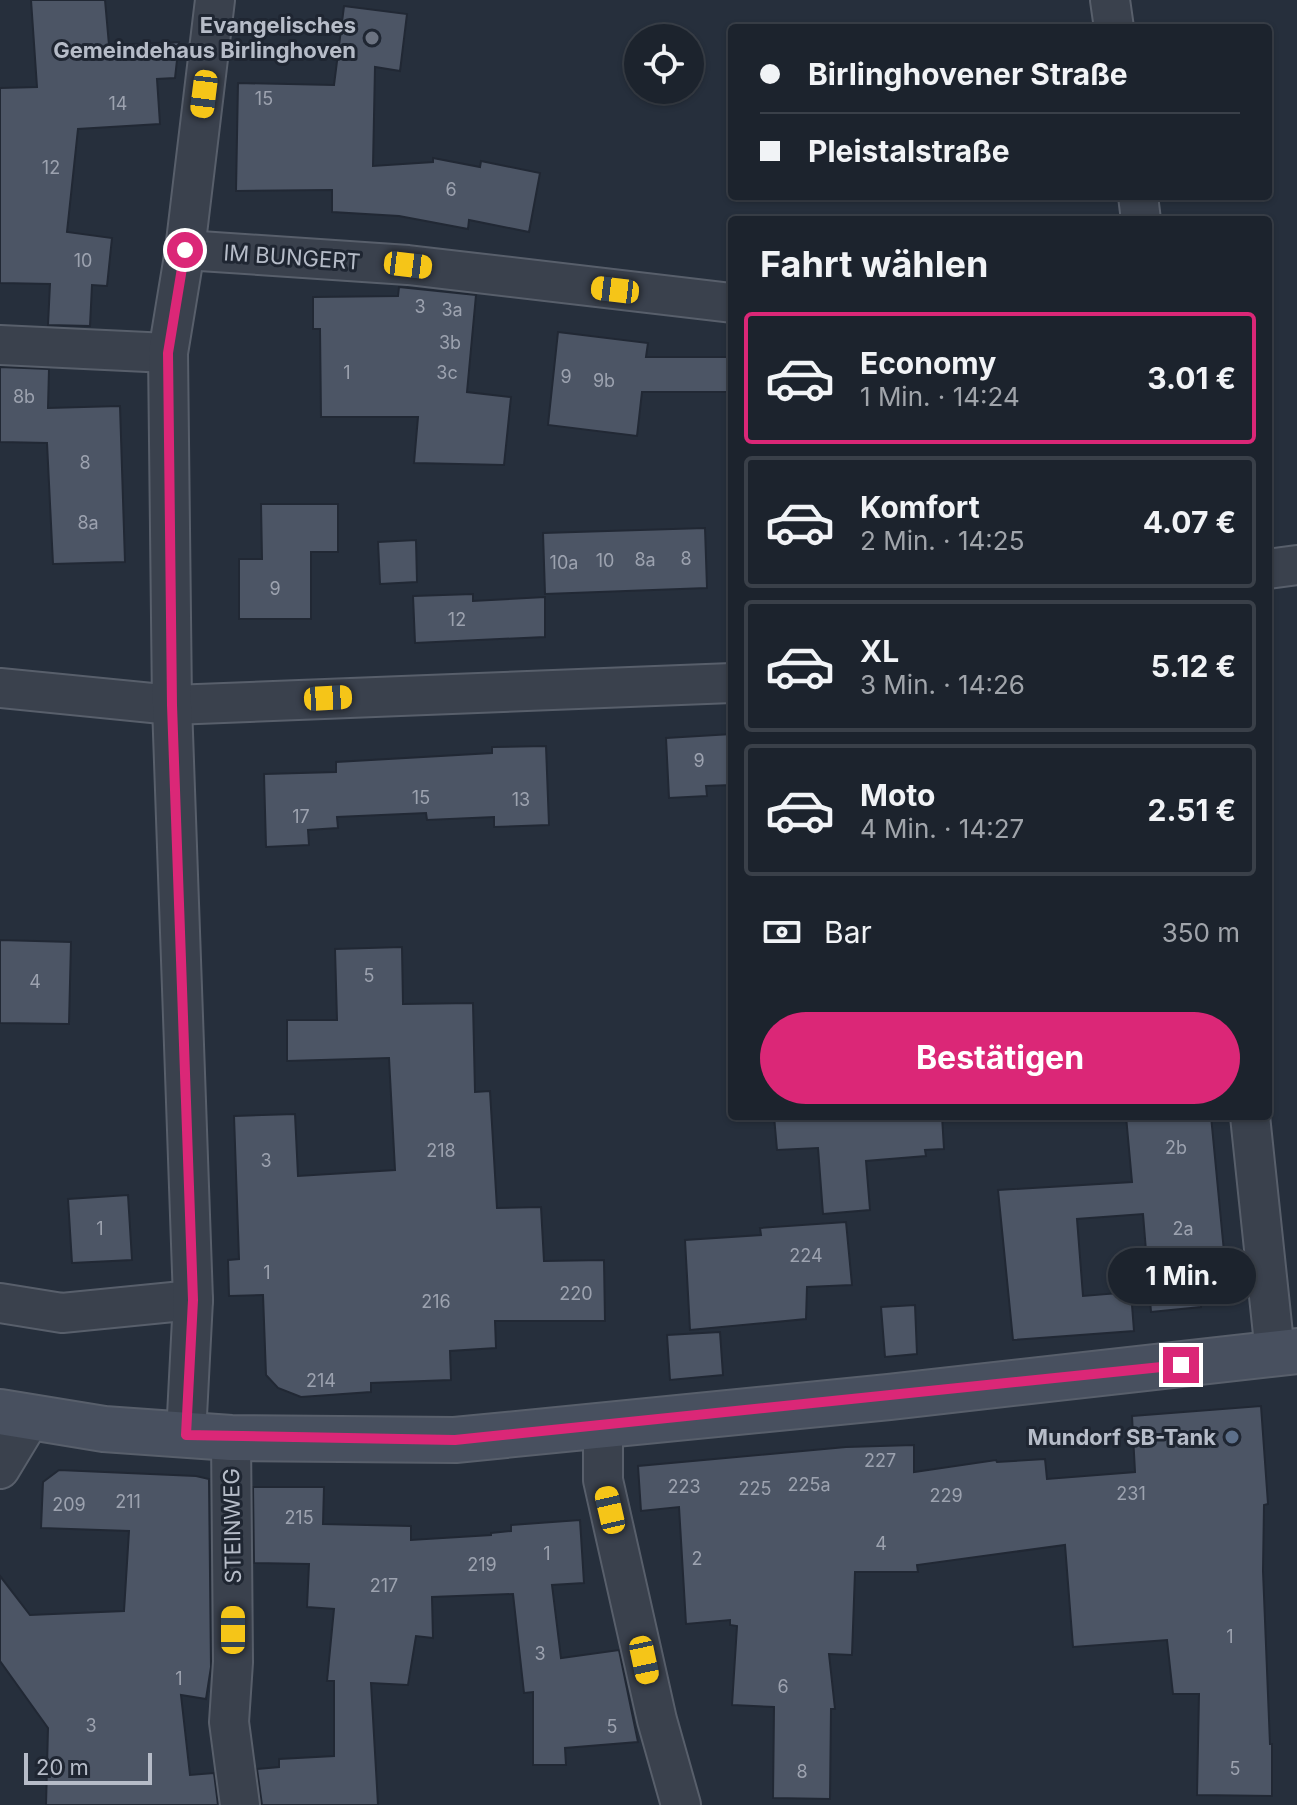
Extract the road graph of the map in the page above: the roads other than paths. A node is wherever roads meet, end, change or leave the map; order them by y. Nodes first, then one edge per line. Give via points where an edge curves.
1 (215, 0) edge
2 (1110, 0) edge
3 (1113, 24) edge
4 (185, 250) junction
5 (728, 303) edge
6 (0, 345) edge
7 (168, 353) junction
8 (1297, 565) edge
9 (1272, 568) edge
10 (728, 683) edge
11 (0, 688) edge
12 (172, 705) junction
13 (1251, 1120) edge
14 (193, 1300) junction
15 (0, 1303) edge
16 (1286, 1352) edge
17 (16, 1414) edge
18 (603, 1425) junction
19 (186, 1435) junction
20 (231, 1438) junction
21 (0, 1469) edge
22 (240, 1805) edge
23 (681, 1805) edge

1 - 4 street
2 - 3 street
4 - 5 street, IM BUNGERT via 408,265
4 - 7 street
6 - 7 street
7 - 12 street
8 - 9 street
10 - 12 street
11 - 12 street
12 - 14 street
13 - 16 street
14 - 15 street via 62,1313
14 - 19 street
16 - 18 main road
17 - 19 main road via 104,1429
17 - 21 street
18 - 20 main road via 455,1440
18 - 23 street via 603,1480
19 - 20 main road
20 - 22 street, STEINWEG via 229,1722

